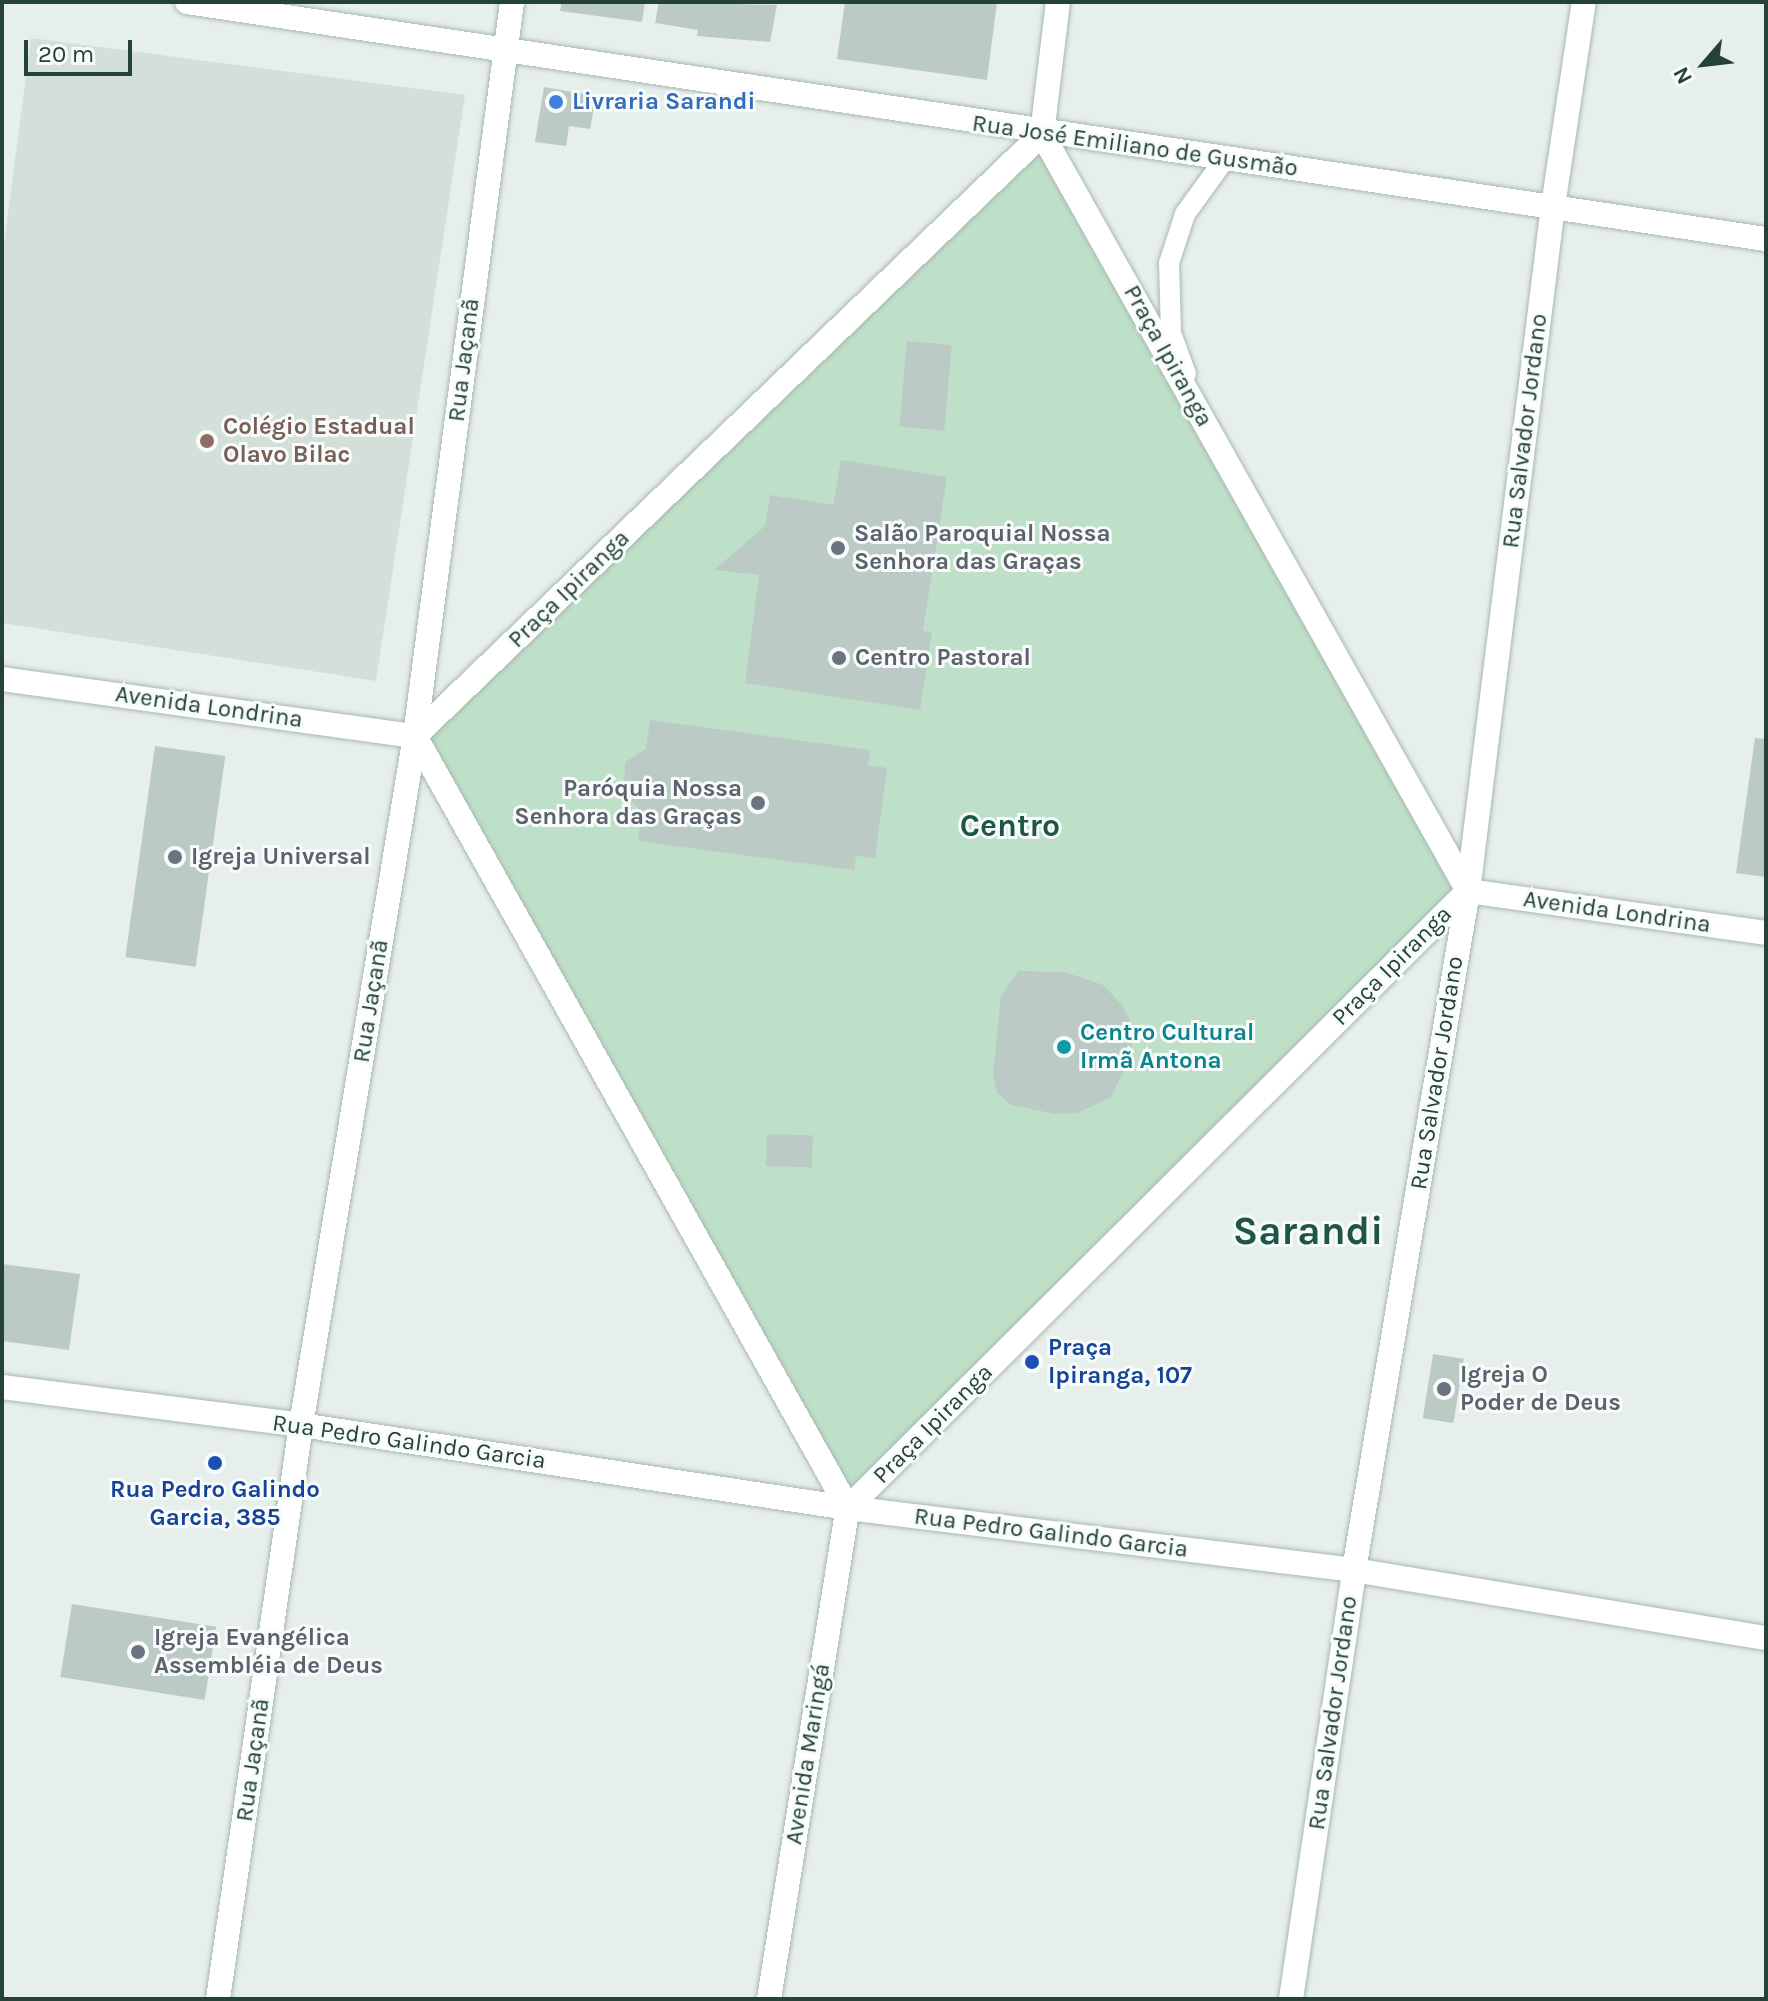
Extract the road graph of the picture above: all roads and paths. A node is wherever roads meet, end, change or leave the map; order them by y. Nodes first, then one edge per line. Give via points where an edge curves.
1 (187, 2) edge
2 (512, 2) edge
3 (1058, 2) edge
4 (1584, 2) edge
5 (505, 52) junction
6 (1042, 134) junction
7 (1225, 159) junction
8 (1553, 206) junction
9 (1766, 239) edge
10 (1198, 408) junction
11 (2, 679) edge
12 (415, 736) junction
13 (1468, 891) junction
14 (1766, 933) edge
15 (2, 1387) edge
16 (301, 1425) junction
17 (848, 1508) junction
18 (1354, 1570) junction
19 (1766, 1638) edge
20 (218, 1999) edge
21 (769, 1999) edge
22 (1291, 1999) edge

1 - 5 street, Rua José Emiliano de Gusmão
2 - 5 street, Rua Jaçanã
3 - 6 street
4 - 8 street, Rua Salvador Jordano
5 - 6 street, Rua José Emiliano de Gusmão
5 - 12 street, Rua Jaçanã
6 - 7 street, Rua José Emiliano de Gusmão
6 - 10 street, Praça Ipiranga
6 - 12 street, Praça Ipiranga
7 - 8 street, Rua José Emiliano de Gusmão
7 - 10 lane via 1185,214 1169,263 1171,333
8 - 9 street, Rua José Emiliano de Gusmão
8 - 13 street, Rua Salvador Jordano
10 - 13 street, Praça Ipiranga
11 - 12 street, Avenida Londrina
12 - 16 street, Rua Jaçanã
12 - 17 street, Praça Ipiranga
13 - 14 street, Avenida Londrina
13 - 17 street, Praça Ipiranga
13 - 18 street, Rua Salvador Jordano
15 - 16 street, Rua Pedro Galindo Garcia
16 - 17 street, Rua Pedro Galindo Garcia
16 - 20 street, Rua Jaçanã
17 - 18 street, Rua Pedro Galindo Garcia
17 - 21 street, Avenida Maringá
18 - 19 street, Rua Pedro Galindo Garcia
18 - 22 street, Rua Salvador Jordano

